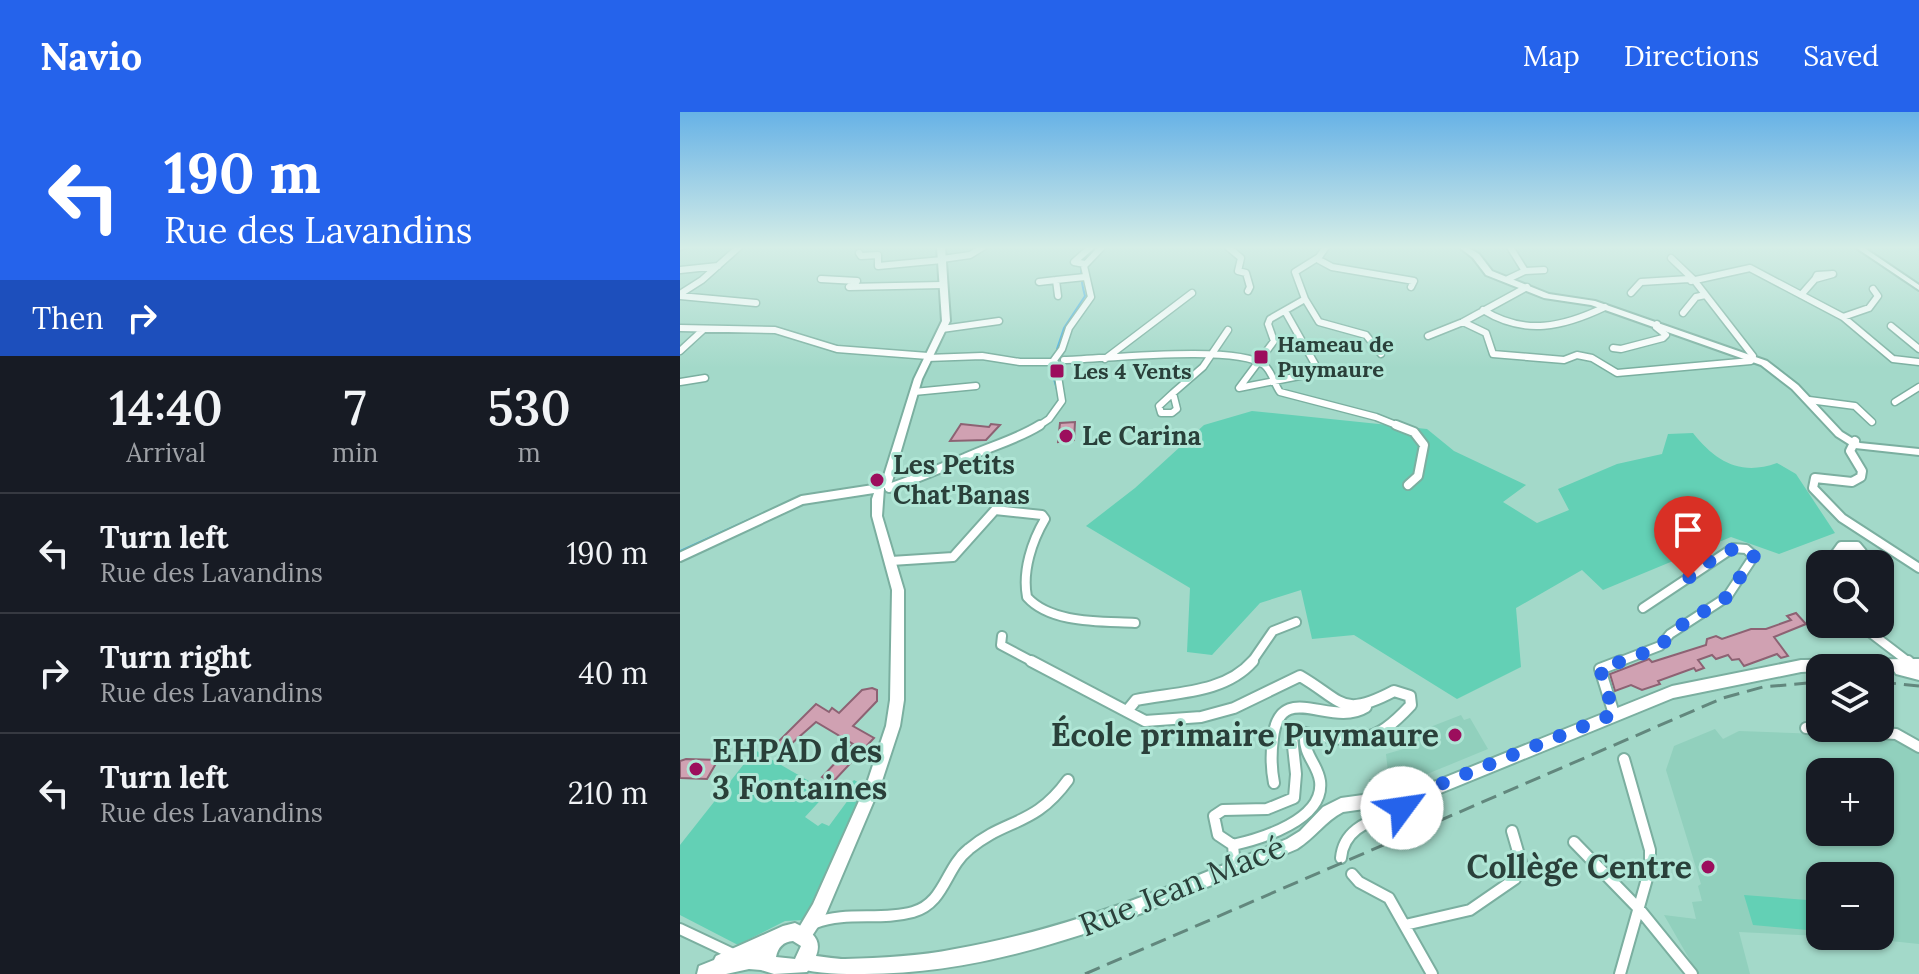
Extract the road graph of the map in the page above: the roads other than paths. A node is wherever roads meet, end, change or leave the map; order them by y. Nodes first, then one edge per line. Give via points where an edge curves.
1 (942, 287) edge
2 (1057, 287) edge
3 (1087, 287) edge
4 (1250, 287) edge
5 (1301, 287) edge
6 (1527, 287) joint
7 (1636, 287) edge
8 (1697, 287) edge
9 (1786, 287) edge
10 (1808, 287) edge
11 (1873, 289) dead end
12 (1248, 291) dead end
13 (1192, 293) dead end
14 (1631, 293) dead end
15 (680, 295) edge
16 (1705, 295) junction
17 (1801, 295) junction
18 (1058, 296) dead end
19 (1305, 299) junction
20 (756, 303) dead end
21 (1605, 307) junction
22 (1483, 310) junction
23 (1285, 311) junction
24 (1683, 313) dead end
25 (1843, 317) junction
26 (999, 321) dead end
27 (1463, 322) junction
28 (1657, 324) junction
29 (1891, 326) dead end
30 (680, 328) edge
31 (704, 329) junction
32 (942, 329) junction
33 (1228, 330) dead end
34 (1428, 336) dead end
35 (1613, 348) dead end
36 (1919, 349) edge
37 (680, 351) edge
38 (1381, 354) dead end
39 (1208, 356) junction
40 (927, 357) junction
41 (1753, 358) junction
42 (1105, 359) junction
43 (1059, 362) junction
44 (1257, 362) junction
45 (1918, 363) edge
46 (705, 378) dead end
47 (680, 382) edge
48 (1272, 382) junction
49 (976, 386) dead end
50 (1919, 387) edge
51 (914, 392) junction
52 (1173, 392) dead end
53 (1809, 400) junction
54 (1895, 402) dead end
55 (1872, 422) dead end
56 (1853, 444) junction
57 (1919, 452) edge
58 (1408, 485) dead end
59 (884, 488) junction
60 (1838, 550) edge
61 (1858, 550) edge
62 (680, 557) edge
63 (891, 561) junction
64 (1919, 568) edge
65 (1643, 608) dead end
66 (1296, 622) dead end
67 (1135, 623) dead end
68 (1002, 636) dead end
69 (1875, 638) edge
70 (1914, 670) edge
71 (1375, 701) junction
72 (1127, 711) junction
73 (1614, 714) junction
74 (1305, 733) junction
75 (1894, 734) edge
76 (1919, 747) edge
77 (1624, 759) dead end
78 (1068, 780) dead end
79 (1274, 783) dead end
80 (1406, 798) junction
81 (1512, 831) dead end
82 (1257, 840) junction
83 (1574, 842) dead end
84 (1233, 845) junction
85 (1260, 858) junction
86 (1341, 858) dead end
87 (1235, 868) junction
88 (1352, 874) dead end
89 (1640, 910) junction
90 (1405, 925) junction
91 (680, 929) edge
92 (807, 930) junction
93 (775, 939) junction
94 (733, 954) junction
95 (766, 963) junction
96 (798, 969) edge
97 (825, 970) edge
98 (704, 973) edge
99 (1432, 974) edge
100 (1620, 974) edge
101 (1692, 974) edge

1 - 32 street
2 - 18 street
3 - 43 street via 1091,297 1069,328
4 - 12 street
5 - 19 street
6 - 21 street
6 - 22 street
7 - 14 street
8 - 16 street
9 - 17 street
10 - 17 street
11 - 25 street via 1878,296 1873,306
13 - 42 street
15 - 20 street
16 - 24 street via 1696,297
16 - 41 street
17 - 25 street
19 - 23 street
19 - 38 street via 1319,322 1366,335
21 - 22 street via 1541,330 1516,327
21 - 28 street
22 - 27 street
23 - 44 street via 1270,319 1274,341
23 - 48 street via 1315,373
25 - 45 street via 1889,357
26 - 32 street
27 - 34 street
27 - 41 street via 1486,333 1493,354 1564,360 1577,355 1617,373
28 - 35 street via 1663,338
28 - 41 street
29 - 36 street
30 - 31 street
31 - 37 street
31 - 40 street via 775,330 837,349
32 - 40 street
33 - 39 street
39 - 42 street
39 - 44 street
39 - 52 street via 1203,368
40 - 43 street
40 - 51 street
41 - 53 street
42 - 43 street
43 - 59 street via 1062,401 1043,424 1006,445
44 - 48 street via 1266,366
44 - 48 street via 1239,388
46 - 47 street
48 - 58 street via 1286,394 1388,420 1419,436 1424,445 1418,476
49 - 51 street
50 - 54 street
51 - 59 street
53 - 55 street via 1855,406
53 - 56 street
56 - 57 street
56 - 64 street via 1862,471 1859,479 1820,477 1813,481 1816,492 1834,511
59 - 62 street via 802,500
59 - 63 street via 877,516
60 - 61 street via 1849,545
63 - 67 street via 953,557 998,509 1042,515 1026,575 1026,595 1032,603 1087,620
63 - 92 street via 898,590 893,726 874,784
65 - 73 street via 1733,548 1754,556 1727,597 1680,626 1658,648 1600,669
66 - 72 street via 1274,629 1252,663 1236,676 1196,691 1136,700
68 - 72 street via 1001,645
69 - 70 street via 1901,654
70 - 73 street, Rue Jean Macé via 1863,664 1801,666 1672,692
71 - 72 street via 1342,706 1300,676 1234,708 1201,717 1145,721
71 - 74 street via 1394,691 1412,700 1406,711 1364,743
71 - 79 street via 1347,715 1305,705 1281,713 1272,727
73 - 80 street, Rue Jean Macé
74 - 82 street via 1303,750 1318,776 1318,793 1297,823
74 - 84 street via 1292,737 1294,798 1267,809 1223,810 1214,816 1218,835
75 - 76 street
77 - 89 street via 1650,850
78 - 92 street via 1041,813 967,851 946,887 927,906 885,916 834,915
80 - 85 street, Rue Jean Macé via 1341,805 1305,836
80 - 86 street via 1402,808 1348,832
81 - 90 street via 1521,862 1515,879 1470,910
82 - 84 street
82 - 85 street
83 - 89 street
84 - 87 street
85 - 87 street, Rue Jean Macé
87 - 97 street, Rue Jean Macé via 1112,917 990,953
88 - 90 street via 1389,898
89 - 100 street
89 - 101 street
90 - 99 street
91 - 94 street
92 - 93 main road
92 - 96 main road via 810,947
93 - 94 main road
93 - 95 main road
94 - 98 main road
95 - 96 main road via 782,972
95 - 98 main road via 744,961
96 - 97 street, Rue Jean Macé

